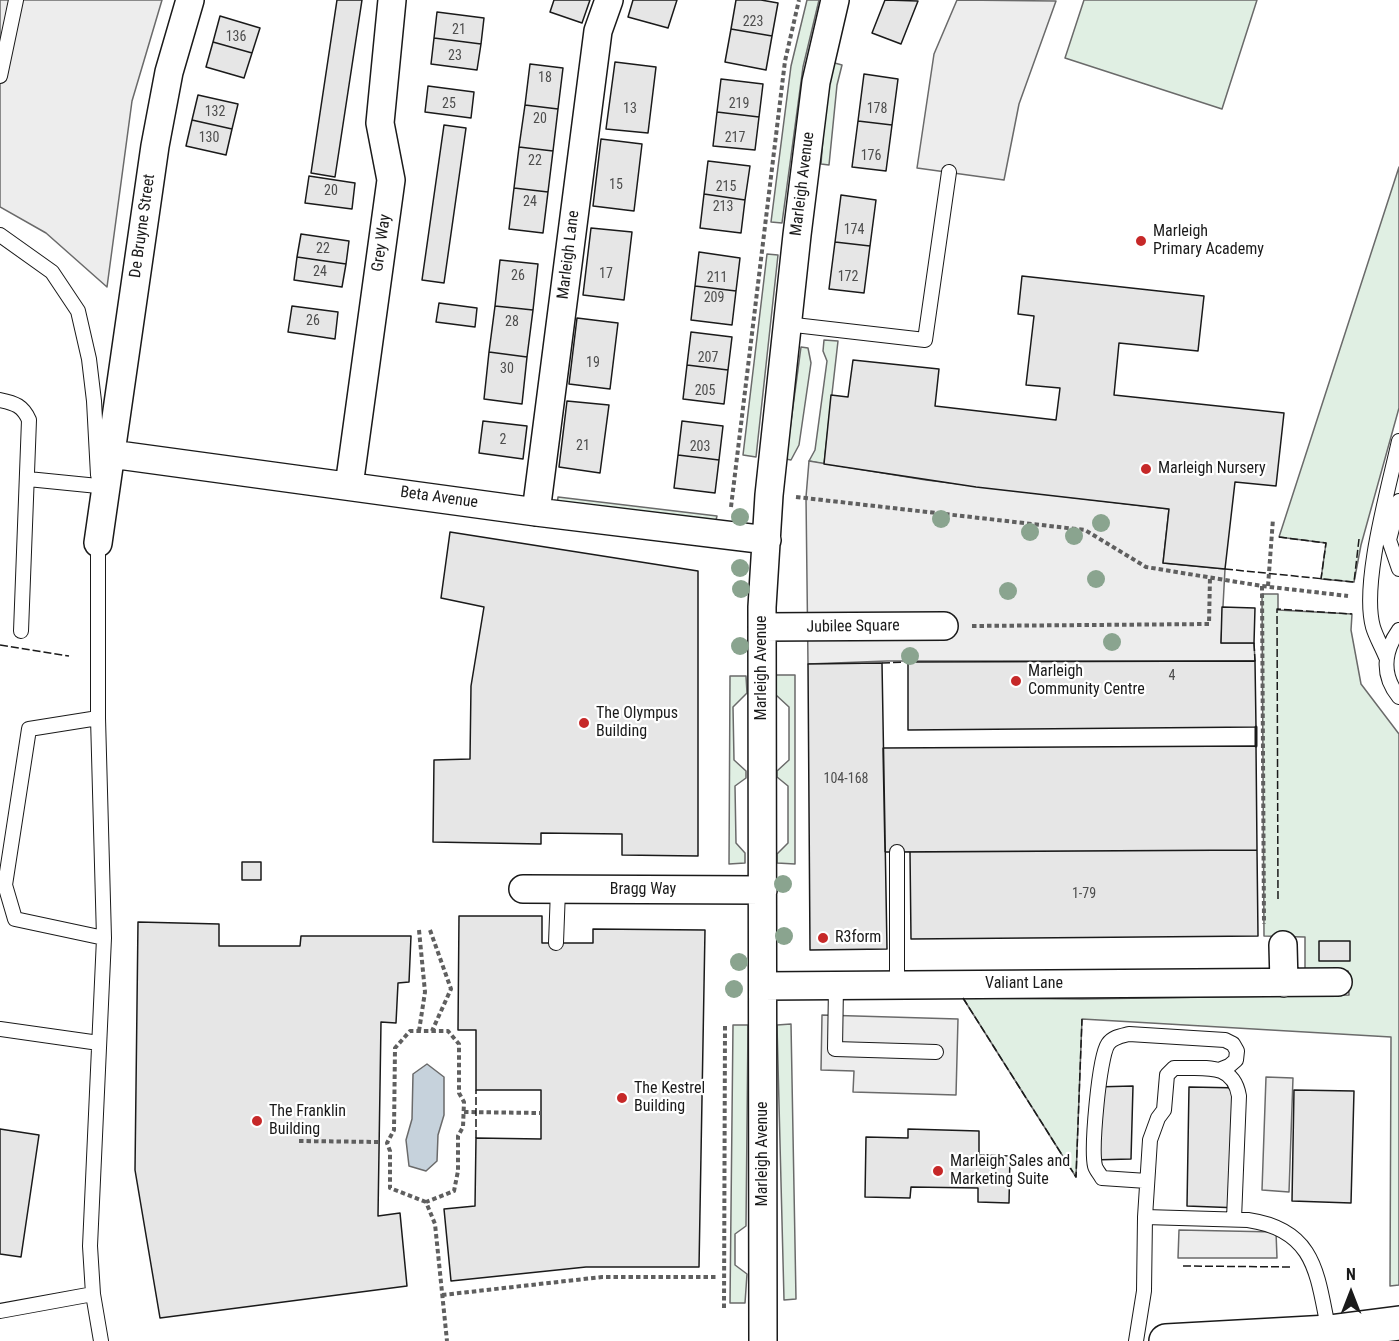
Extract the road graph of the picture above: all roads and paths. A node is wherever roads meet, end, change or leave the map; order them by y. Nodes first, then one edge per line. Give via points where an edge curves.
1 (16, 0) edge
2 (190, 0) edge
3 (392, 0) edge
4 (609, 0) edge
5 (799, 0) edge
6 (835, 0) edge
7 (0, 76) edge
8 (949, 172) dead end
9 (0, 235) edge
10 (786, 324) junction
11 (0, 400) edge
12 (1399, 441) edge
13 (111, 454) junction
14 (28, 479) junction
15 (98, 486) junction
16 (349, 486) junction
17 (733, 493) junction
18 (769, 495) junction
19 (1399, 501) edge
20 (730, 511) dead end
21 (536, 512) junction
22 (1273, 519) dead end
23 (766, 540) junction
24 (98, 543) junction
25 (1399, 569) edge
26 (1210, 577) junction
27 (1262, 586) junction
28 (1268, 586) junction
29 (1342, 596) dead end
30 (944, 626) joint
31 (762, 627) junction
32 (1399, 630) edge
33 (21, 631) dead end
34 (1386, 657) junction
35 (1399, 696) edge
36 (98, 718) junction
37 (897, 852) dead end
38 (523, 889) dead end
39 (558, 890) junction
40 (763, 890) junction
41 (1264, 926) dead end
42 (419, 930) dead end
43 (430, 930) dead end
44 (104, 938) junction
45 (556, 944) dead end
46 (1283, 945) dead end
47 (1338, 982) dead end
48 (1284, 983) junction
49 (897, 985) junction
50 (763, 986) junction
51 (836, 986) junction
52 (725, 1024) dead end
53 (0, 1029) edge
54 (419, 1031) junction
55 (432, 1031) junction
56 (99, 1044) junction
57 (936, 1052) dead end
58 (1219, 1070) junction
59 (464, 1112) junction
60 (541, 1113) dead end
61 (299, 1142) dead end
62 (381, 1142) dead end
63 (1147, 1181) junction
64 (426, 1202) junction
65 (1145, 1217) junction
66 (1234, 1220) junction
67 (716, 1277) dead end
68 (93, 1294) junction
69 (442, 1295) junction
70 (724, 1308) dead end
71 (0, 1311) edge
72 (1399, 1323) edge
73 (1329, 1332) junction
74 (101, 1341) edge
75 (447, 1341) edge
76 (763, 1341) edge
77 (1136, 1341) edge
78 (1166, 1341) edge

1 - 7 lane
2 - 13 street, De Bruyne Street via 169,72 154,146
3 - 16 street, Grey Way via 380,123 391,180
4 - 21 street, Marleigh Lane via 598,31
5 - 17 path via 785,61
6 - 10 street, Marleigh Avenue via 816,82
8 - 10 lane via 925,340
9 - 15 lane via 52,272 78,311 93,391
10 - 18 street, Marleigh Avenue
11 - 14 lane via 24,409 29,420
12 - 34 lane via 1371,590 1373,627
13 - 16 street, Beta Avenue
13 - 24 street, De Bruyne Street
14 - 15 lane
14 - 33 lane
15 - 24 lane
16 - 21 street, Beta Avenue
17 - 18 path
17 - 20 path
18 - 23 street, Marleigh Avenue
18 - 26 path via 1084,530 1146,567
19 - 25 lane via 1389,540
21 - 23 street, Beta Avenue
22 - 28 path
23 - 31 street, Marleigh Avenue
24 - 36 lane
26 - 27 path
26 - 30 path via 1209,624
27 - 28 path
27 - 41 path
28 - 29 path
30 - 31 street, Jubilee Square
31 - 40 street, Marleigh Avenue
32 - 34 lane
34 - 35 lane via 1387,674
36 - 44 lane
36 - 44 lane via 29,729 4,885 15,919
37 - 49 lane
38 - 39 street, Bragg Way
39 - 40 street, Bragg Way
39 - 45 lane
40 - 50 street, Marleigh Avenue
42 - 54 path via 425,992
43 - 55 path via 452,989
44 - 56 lane
46 - 48 street
47 - 48 street, Valiant Lane
48 - 49 street, Valiant Lane
49 - 51 street, Valiant Lane
50 - 51 street, Valiant Lane
50 - 76 street, Marleigh Avenue
51 - 57 lane via 835,1049
52 - 70 path
53 - 56 lane
54 - 55 path
54 - 64 path via 410,1031 395,1048 394,1130 387,1143 390,1188
55 - 59 path via 448,1031 459,1044 459,1093
56 - 68 lane via 90,1246
58 - 63 lane via 1174,1068 1167,1075 1164,1110 1150,1140
58 - 63 lane via 1236,1060 1237,1051 1225,1040 1129,1034 1109,1041 1099,1087 1096,1167 1102,1178
58 - 66 lane via 1230,1074 1239,1096
59 - 60 path
59 - 64 path via 454,1191
61 - 62 path
63 - 65 lane
64 - 69 path via 435,1224
65 - 66 lane
65 - 77 lane via 1144,1291
66 - 73 lane via 1262,1222 1299,1241 1314,1265
67 - 69 path via 602,1277
68 - 71 lane
68 - 74 lane
69 - 75 path
72 - 73 main road
73 - 78 main road

